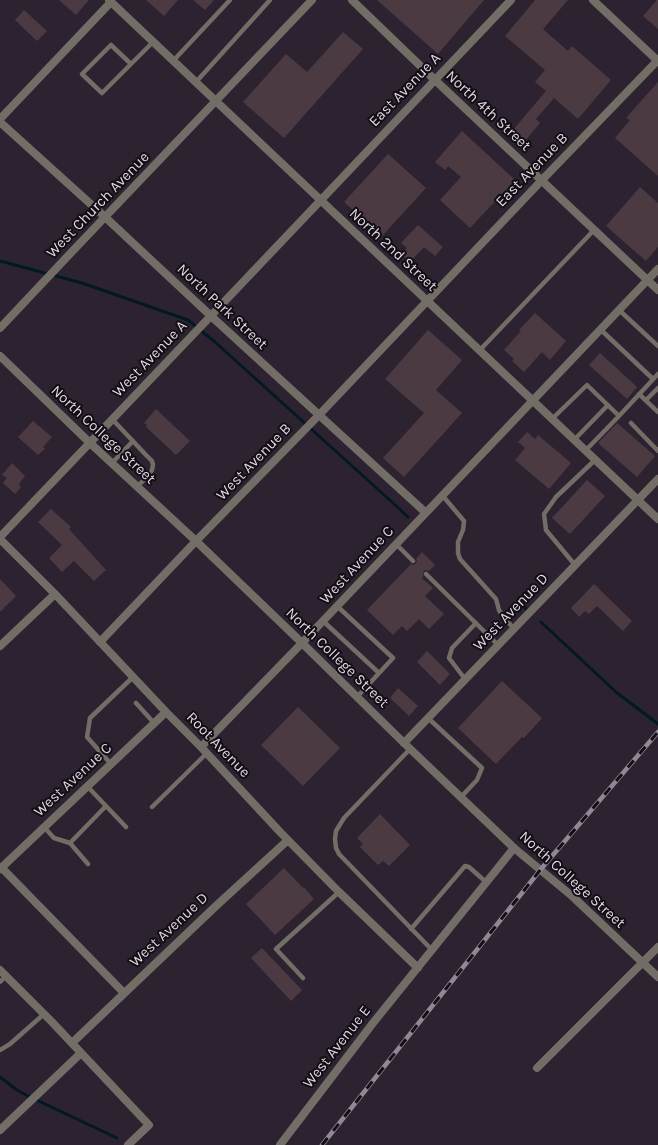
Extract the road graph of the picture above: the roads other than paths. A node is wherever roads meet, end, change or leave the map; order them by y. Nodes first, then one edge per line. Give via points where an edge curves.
1 (230, 0) edge
2 (270, 0) edge
3 (312, 0) edge
4 (352, 0) edge
5 (511, 0) edge
6 (594, 0) edge
7 (110, 1) edge
8 (153, 42) junction
9 (173, 60) junction
10 (658, 60) edge
11 (131, 64) junction
12 (435, 80) junction
13 (196, 82) junction
14 (216, 102) junction
15 (0, 120) edge
16 (542, 180) junction
17 (320, 200) junction
18 (105, 217) junction
19 (594, 230) junction
20 (658, 269) edge
21 (647, 280) junction
22 (658, 290) edge
23 (426, 301) junction
24 (619, 310) junction
25 (209, 319) junction
26 (0, 328) edge
27 (600, 330) junction
28 (658, 346) edge
29 (479, 351) junction
30 (0, 356) edge
31 (658, 374) edge
32 (653, 379) junction
33 (658, 388) edge
34 (639, 394) junction
35 (532, 400) junction
36 (646, 400) junction
37 (608, 405) junction
38 (658, 412) edge
39 (619, 416) junction
40 (317, 417) junction
41 (112, 419) junction
42 (552, 419) junction
43 (631, 423) dead end
44 (574, 440) junction
45 (134, 441) junction
46 (90, 443) junction
47 (585, 451) junction
48 (658, 451) edge
49 (595, 460) junction
50 (112, 463) junction
51 (658, 479) edge
52 (137, 486) junction
53 (442, 495) junction
54 (638, 500) junction
55 (425, 512) junction
56 (658, 519) edge
57 (0, 538) edge
58 (196, 541) junction
59 (396, 544) junction
60 (413, 561) dead end
61 (575, 565) junction
62 (426, 574) dead end
63 (55, 594) junction
64 (337, 606) junction
65 (323, 621) junction
66 (476, 623) junction
67 (514, 629) junction
68 (100, 642) junction
69 (302, 643) junction
70 (498, 645) junction
71 (0, 646) edge
72 (379, 673) junction
73 (133, 677) junction
74 (465, 679) junction
75 (357, 696) junction
76 (136, 703) dead end
77 (166, 712) junction
78 (428, 718) junction
79 (154, 723) junction
80 (407, 746) junction
81 (201, 747) junction
82 (207, 754) junction
83 (111, 764) junction
84 (87, 786) junction
85 (461, 797) junction
86 (106, 806) junction
87 (152, 807) dead end
88 (44, 827) junction
89 (126, 827) dead end
90 (288, 840) junction
91 (70, 843) junction
92 (514, 848) junction
93 (88, 864) dead end
94 (1, 868) edge
95 (486, 882) junction
96 (339, 892) junction
97 (412, 929) junction
98 (658, 947) edge
99 (432, 950) junction
100 (642, 963) junction
101 (418, 968) junction
102 (0, 970) edge
103 (658, 977) edge
104 (303, 978) dead end
105 (3, 979) edge
106 (124, 993) junction
107 (44, 1014) junction
108 (72, 1043) junction
109 (0, 1050) edge
110 (81, 1053) junction
111 (537, 1068) dead end
112 (0, 1130) edge
113 (128, 1145) edge
114 (280, 1145) edge

1 - 9 lane
2 - 13 lane
3 - 14 street, West Church Avenue
4 - 12 street, North 4th Street
5 - 12 street, East Avenue A
6 - 10 street
7 - 8 street, North 2nd Street
7 - 15 street
8 - 9 street, North 2nd Street
8 - 11 lane
9 - 13 street, North 2nd Street
10 - 16 street, East Avenue B
11 - 11 lane via 102,93 82,74 111,45
12 - 16 street, North 4th Street
12 - 17 street, East Avenue A
13 - 14 street, North 2nd Street
14 - 17 street, North 2nd Street
14 - 18 street, West Church Avenue
15 - 18 street, North Park Street
16 - 19 street, North 4th Street
16 - 23 street, East Avenue B
17 - 23 street, North 2nd Street
17 - 25 street, West Avenue A
18 - 25 street, North Park Street
18 - 26 street, West Church Avenue
19 - 21 street, North 4th Street
19 - 29 lane
20 - 21 street, West Avenue C
21 - 22 street, North 4th Street
21 - 24 street, West Avenue C
23 - 29 street, North 2nd Street
23 - 40 street, West Avenue B
24 - 27 street, West Avenue C
24 - 28 lane
25 - 40 street, North Park Street
25 - 41 street, West Avenue A
27 - 32 lane
27 - 35 street, West Avenue C
29 - 35 street, North 2nd Street
30 - 46 street, North College Street
31 - 32 lane
32 - 34 lane
33 - 36 lane
34 - 36 lane
34 - 39 lane
35 - 42 street, North 2nd Street
35 - 53 street, West Avenue C
36 - 38 lane
37 - 39 lane
37 - 42 lane via 587,385
37 - 44 lane
39 - 47 lane
40 - 55 street, North Park Street
40 - 58 street, West Avenue B
41 - 45 lane
41 - 46 street, West Avenue A
42 - 44 street, North 2nd Street
43 - 48 lane
44 - 47 street, North 2nd Street
45 - 50 lane
45 - 52 lane via 153,465 148,477
46 - 50 street, North College Street
46 - 57 street, West Avenue A
47 - 49 street, North 2nd Street
49 - 54 street, North 2nd Street
49 - 61 lane via 556,497 544,514 546,530
50 - 52 street, North College Street
51 - 54 street, West Avenue D
52 - 58 street, North College Street
53 - 55 street, West Avenue C
53 - 67 lane via 464,521 458,542 460,559 496,599 499,610
54 - 56 street, North 2nd Street
54 - 61 street, West Avenue D
55 - 59 street, West Avenue C
57 - 63 street, Root Avenue
58 - 68 street, West Avenue B
58 - 69 street, North College Street
59 - 60 lane
59 - 64 street, West Avenue C
61 - 67 street, West Avenue D
62 - 66 lane
63 - 68 street, Root Avenue
63 - 71 street
64 - 65 street, West Avenue C
64 - 72 lane via 393,658
65 - 69 street, West Avenue C
65 - 72 lane
66 - 70 lane
66 - 74 lane via 452,648 449,658
67 - 70 street, West Avenue D
68 - 73 street, Root Avenue
69 - 75 street, North College Street
69 - 81 street, West Avenue C
70 - 74 street, West Avenue D
72 - 75 lane
73 - 77 street, Root Avenue
73 - 83 lane via 90,718 87,737
74 - 78 street, West Avenue D
75 - 80 street, North College Street
76 - 79 lane
77 - 79 street, West Avenue C
77 - 81 street, Root Avenue
78 - 80 street, West Avenue D
78 - 85 lane via 482,768 477,780
79 - 83 street, West Avenue C
80 - 85 street, North College Street
80 - 97 lane via 344,818 334,839 339,854
81 - 82 street, Root Avenue
82 - 87 lane
82 - 90 street, Root Avenue
83 - 84 street, West Avenue C
84 - 86 lane
84 - 88 street, West Avenue C
85 - 92 street, North College Street
86 - 89 lane
86 - 91 lane
88 - 91 lane via 54,838
88 - 94 street, West Avenue C
90 - 96 street, Root Avenue
90 - 106 street, West Avenue D
91 - 93 lane
92 - 95 street, West Avenue E
92 - 100 street, North College Street via 572,896
94 - 106 street
95 - 97 lane via 470,867 465,866
95 - 99 street, West Avenue E
96 - 101 street, Root Avenue
96 - 104 lane via 276,949
97 - 99 lane
98 - 100 street
99 - 101 street, West Avenue E
100 - 103 street, North College Street
100 - 111 street
101 - 114 street, West Avenue E
102 - 105 street
105 - 107 street
106 - 108 street, West Avenue D
107 - 108 street
107 - 109 lane
108 - 110 street
110 - 112 street
110 - 113 street via 149,1125

